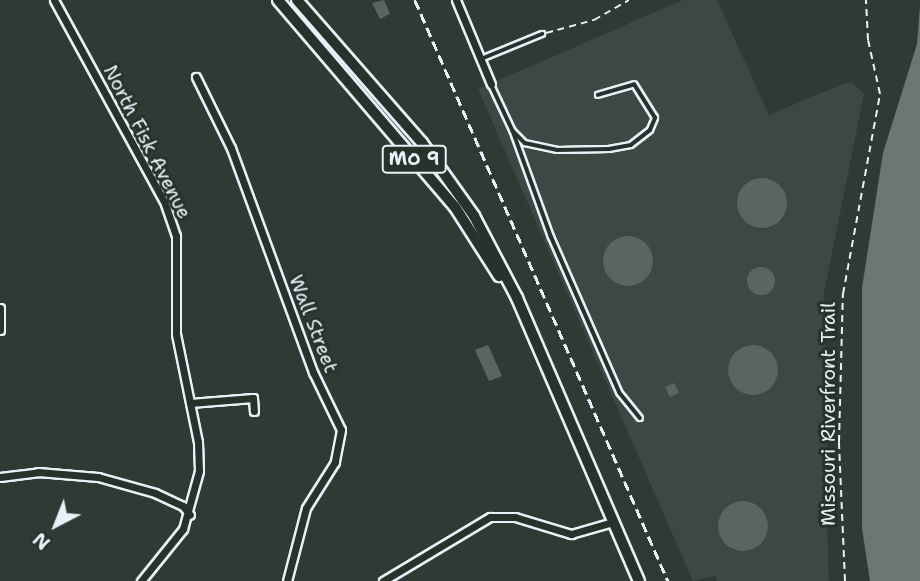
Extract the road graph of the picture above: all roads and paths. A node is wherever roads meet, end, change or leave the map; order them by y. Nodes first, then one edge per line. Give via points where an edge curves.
1 (54, 0) edge
2 (278, 0) edge
3 (297, 0) edge
4 (456, 0) edge
5 (629, 0) edge
6 (866, 0) edge
7 (542, 34) joint
8 (481, 59) junction
9 (196, 77) dead end
10 (491, 84) joint
11 (598, 95) dead end
12 (513, 131) junction
13 (0, 308) edge
14 (0, 330) edge
15 (531, 333) junction
16 (190, 403) junction
17 (254, 411) dead end
18 (640, 418) dead end
19 (0, 477) edge
20 (190, 515) junction
21 (613, 522) junction
22 (141, 581) edge
23 (288, 581) edge
24 (383, 581) edge
25 (639, 581) edge
26 (845, 581) edge

1 - 16 street, North Fisk Avenue via 173,223 178,253 176,334
2 - 15 main road, MO 9 via 455,207
3 - 15 main road, MO 9 via 460,194 502,268
4 - 8 street
5 - 7 path via 594,20
6 - 26 path, Missouri Riverfront Trail via 868,40 880,94 843,294 839,442
7 - 8 lane
8 - 10 street
9 - 23 street, Wall Street via 235,158 313,372 341,430 335,462 306,508
10 - 12 lane
11 - 12 lane via 634,85 655,118 650,130 631,145 581,150 525,143
12 - 18 lane via 551,236 620,393
13 - 14 street
15 - 21 main road, MO 9
16 - 17 street via 253,398
16 - 20 street, North Fisk Avenue via 199,464
19 - 20 street via 58,473 108,479 164,497
20 - 22 street, North Fisk Avenue via 171,549
21 - 24 street via 571,534 515,517 490,517
21 - 25 main road, MO 9

